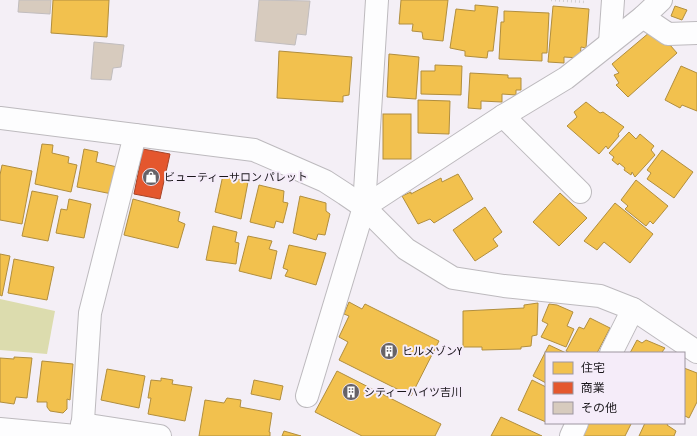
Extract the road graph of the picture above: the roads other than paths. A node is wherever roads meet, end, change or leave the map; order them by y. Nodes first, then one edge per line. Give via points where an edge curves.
1 (377, 0) edge
2 (661, 0) edge
3 (613, 2) edge
4 (644, 17) junction
5 (697, 33) edge
6 (610, 43) junction
7 (503, 116) junction
8 (0, 118) edge
9 (136, 135) junction
10 (580, 192) dead end
11 (364, 207) junction
12 (633, 309) junction
13 (612, 352) edge
14 (697, 352) edge
15 (307, 396) dead end
16 (577, 424) edge
17 (0, 429) edge
18 (80, 432) edge
19 (160, 436) edge
20 (571, 436) edge

1 - 11 street
2 - 4 street
3 - 6 street
4 - 5 street via 668,34
4 - 6 street
6 - 7 street via 566,78
7 - 10 street
7 - 11 street
8 - 9 street
9 - 11 street via 254,150 325,181
9 - 18 street via 90,313
11 - 12 street via 406,249 453,278 600,296
11 - 15 street
12 - 13 street
12 - 14 street
16 - 20 street
17 - 18 street
18 - 19 street

